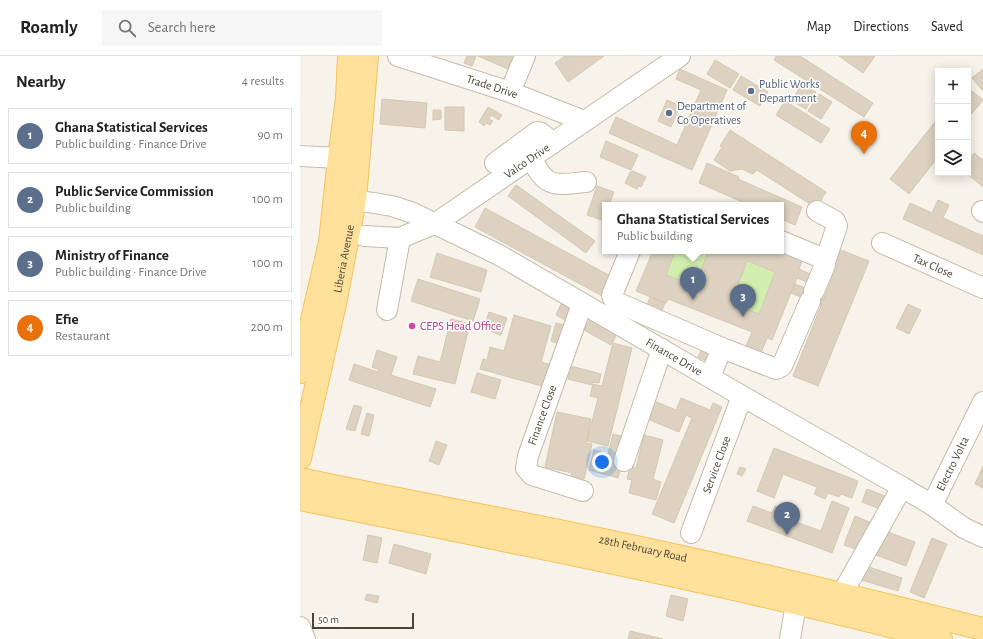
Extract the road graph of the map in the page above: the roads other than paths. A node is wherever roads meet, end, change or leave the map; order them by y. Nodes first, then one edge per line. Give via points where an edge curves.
1 (349, 56) edge
2 (368, 56) edge
3 (398, 56) edge
4 (525, 56) edge
5 (675, 58) edge
6 (510, 92) junction
7 (584, 122) junction
8 (553, 143) junction
9 (300, 156) edge
10 (339, 158) junction
11 (531, 158) junction
12 (495, 163) dead end
13 (586, 182) dead end
14 (355, 200) junction
15 (817, 211) dead end
16 (436, 223) junction
17 (364, 236) dead end
18 (400, 238) junction
19 (784, 241) edge
20 (882, 243) dead end
21 (629, 254) edge
22 (825, 262) junction
23 (983, 288) edge
24 (582, 304) junction
25 (387, 310) dead end
26 (305, 323) edge
27 (722, 348) junction
28 (662, 349) junction
29 (300, 372) edge
30 (710, 377) junction
31 (742, 396) junction
32 (983, 402) edge
33 (301, 453) edge
34 (624, 461) dead end
35 (300, 480) edge
36 (334, 487) junction
37 (902, 487) junction
38 (583, 491) dead end
39 (300, 499) edge
40 (932, 505) junction
41 (691, 533) dead end
42 (983, 538) edge
43 (842, 594) junction
44 (796, 604) junction
45 (300, 628) edge
46 (983, 629) edge
47 (305, 639) edge
48 (790, 639) edge
49 (941, 639) edge

1 - 10 main road, Liberia Avenue via 347,98
2 - 14 main road, Liberia Avenue
3 - 6 street, Trade Drive
4 - 6 street
5 - 7 street, Valco Drive
6 - 7 street, Trade Drive
7 - 8 street, Valco Drive
8 - 11 street, Valco Drive
8 - 12 street via 537,132
9 - 10 street
10 - 26 main road, Liberia Avenue via 330,242
11 - 13 street via 539,174 556,185
11 - 16 street, Valco Drive
14 - 16 street, Finance Drive via 403,209
14 - 33 main road, Liberia Avenue via 335,304
15 - 22 street via 835,221 837,226
16 - 18 street, Valco Drive
16 - 24 street, Finance Drive via 499,255
17 - 18 street, Valco Drive
18 - 25 street
19 - 22 street via 822,258
20 - 23 street, Tax Close
21 - 27 street via 612,295 616,302
22 - 27 street via 782,366 776,369
24 - 28 street, Finance Drive
24 - 38 street, Finance Close via 526,468 532,475
26 - 29 main road, Liberia Avenue
27 - 30 street
28 - 30 street, Finance Drive
28 - 34 street
30 - 31 street, Finance Drive
31 - 37 street, Finance Drive
31 - 41 street, Service Close
32 - 40 street, Electro Volta
33 - 36 main road via 314,470
35 - 36 main road, 28th February Road
36 - 43 main road, 28th February Road via 682,556
37 - 40 street, Finance Drive
37 - 43 street
39 - 44 main road, 28th February Road via 589,557
40 - 42 street, Finance Drive
43 - 46 main road, 28th February Road
44 - 48 street
44 - 49 main road, 28th February Road
45 - 47 street

